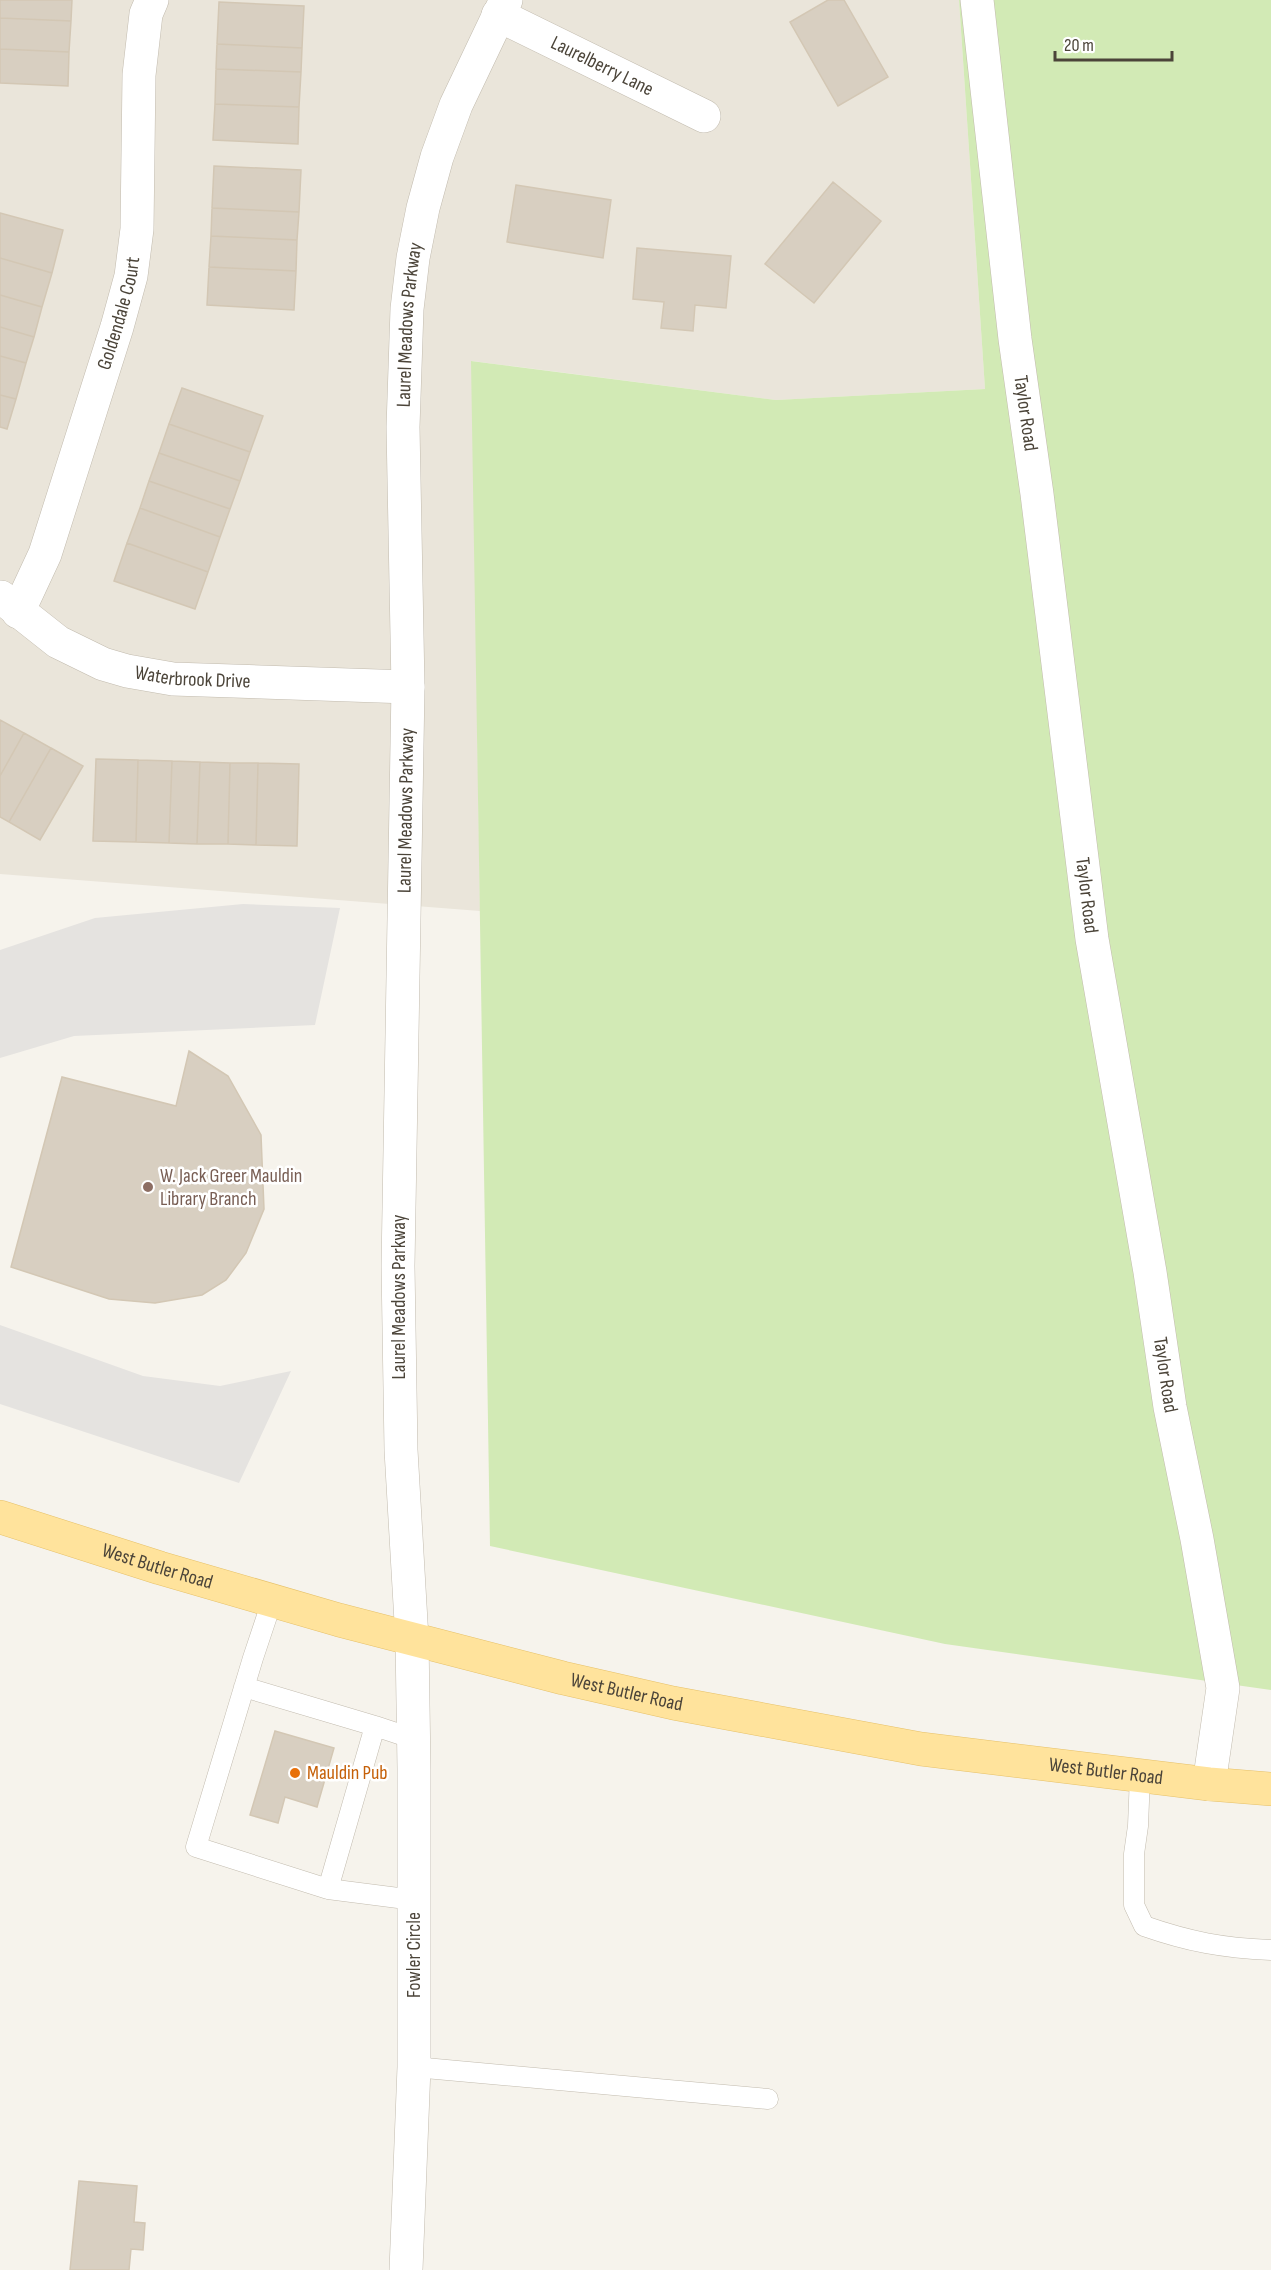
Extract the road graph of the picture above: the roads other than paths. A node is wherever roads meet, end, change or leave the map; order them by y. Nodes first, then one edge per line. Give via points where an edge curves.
1 (152, 0) edge
2 (977, 0) edge
3 (502, 8) edge
4 (704, 116) dead end
5 (9, 604) edge
6 (408, 687) junction
7 (0, 1517) edge
8 (272, 1601) junction
9 (412, 1639) junction
10 (244, 1687) junction
11 (375, 1726) junction
12 (414, 1739) junction
13 (1140, 1776) junction
14 (1209, 1784) junction
15 (1271, 1789) edge
16 (328, 1889) junction
17 (414, 1900) junction
18 (1271, 1950) edge
19 (414, 2067) junction
20 (768, 2099) dead end
21 (406, 2270) edge

1 - 5 street, Goldendale Court via 146,14 139,75 137,229 131,276 45,554
2 - 14 street, Taylor Road via 1014,339 1092,939 1170,1407 1223,1688
3 - 4 street, Laurelberry Lane
3 - 6 street, Laurel Meadows Parkway via 456,105 437,157 413,258 403,427
5 - 6 street, Waterbrook Drive via 58,642 127,671 173,679
6 - 9 street, Laurel Meadows Parkway via 398,1266 401,1450
7 - 8 main road, West Butler Road
8 - 9 main road, West Butler Road
8 - 10 lane
9 - 12 street, Fowler Circle
9 - 13 main road, West Butler Road via 673,1703 921,1749
10 - 11 lane
10 - 16 lane via 196,1847
11 - 12 lane
11 - 16 lane
12 - 17 street, Fowler Circle
13 - 14 main road, West Butler Road
13 - 18 lane via 1134,1905 1144,1926 1227,1948
14 - 15 main road, West Butler Road
16 - 17 lane
17 - 19 street, Fowler Circle
19 - 20 lane
19 - 21 street, Fowler Circle

